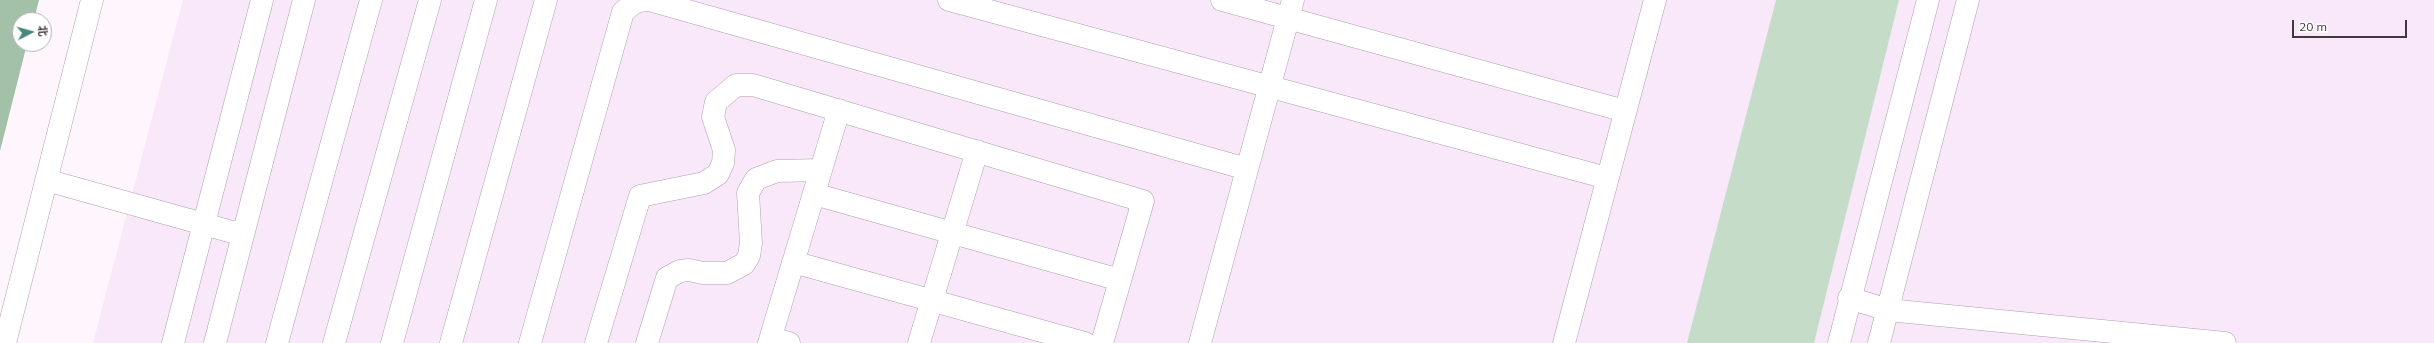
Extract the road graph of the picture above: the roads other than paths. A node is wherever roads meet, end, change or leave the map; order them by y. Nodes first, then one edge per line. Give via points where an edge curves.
1 (92, 0) edge
2 (262, 0) edge
3 (304, 0) edge
4 (371, 0) edge
5 (430, 0) edge
6 (486, 0) edge
7 (546, 0) edge
8 (648, 0) edge
9 (949, 0) edge
10 (1222, 0) edge
11 (1656, 0) edge
12 (1928, 0) edge
13 (1968, 0) edge
14 (1290, 10) edge
15 (1269, 87) junction
16 (839, 110) junction
17 (1625, 112) junction
18 (977, 151) junction
19 (1247, 169) junction
20 (821, 170) junction
21 (1608, 178) junction
22 (46, 180) junction
23 (814, 194) junction
24 (204, 224) junction
25 (952, 233) junction
26 (243, 235) junction
27 (793, 262) junction
28 (1120, 280) junction
29 (1850, 298) junction
30 (932, 301) junction
31 (1888, 310) junction
32 (776, 341) edge
33 (5, 343) edge
34 (173, 343) edge
35 (215, 343) edge
36 (277, 343) edge
37 (334, 343) edge
38 (392, 343) edge
39 (451, 343) edge
40 (530, 343) edge
41 (596, 343) edge
42 (647, 343) edge
43 (919, 343) edge
44 (1085, 343) edge
45 (1102, 343) edge
46 (1200, 343) edge
47 (1564, 343) edge
48 (1839, 343) edge
49 (1879, 343) edge
50 (2224, 343) edge

1 - 22 street
2 - 24 street
3 - 26 street
4 - 36 street
5 - 37 street
6 - 38 street
7 - 39 street
8 - 19 street
8 - 40 street via 635,2 623,12
9 - 15 street
10 - 14 street
11 - 17 street
12 - 29 street
13 - 31 street
14 - 15 street
14 - 17 street
15 - 19 street
15 - 21 street
16 - 18 street
16 - 20 street
16 - 41 street via 753,85 736,86 716,102 713,117 724,150 723,163 718,174 704,183 640,196
17 - 21 street
18 - 25 street
18 - 28 street via 1143,201
19 - 46 street
20 - 23 street
20 - 42 street via 777,171 756,179 748,192 751,243 744,264 727,272 703,274 689,270 680,271 667,278
21 - 47 street
22 - 24 street
22 - 33 street
23 - 25 street
23 - 27 street
24 - 26 street
24 - 34 street
25 - 28 street
25 - 30 street
26 - 35 street
27 - 30 street
27 - 32 street
28 - 45 street
29 - 31 street
29 - 48 street
30 - 43 street
30 - 44 street
31 - 49 street
31 - 50 street

